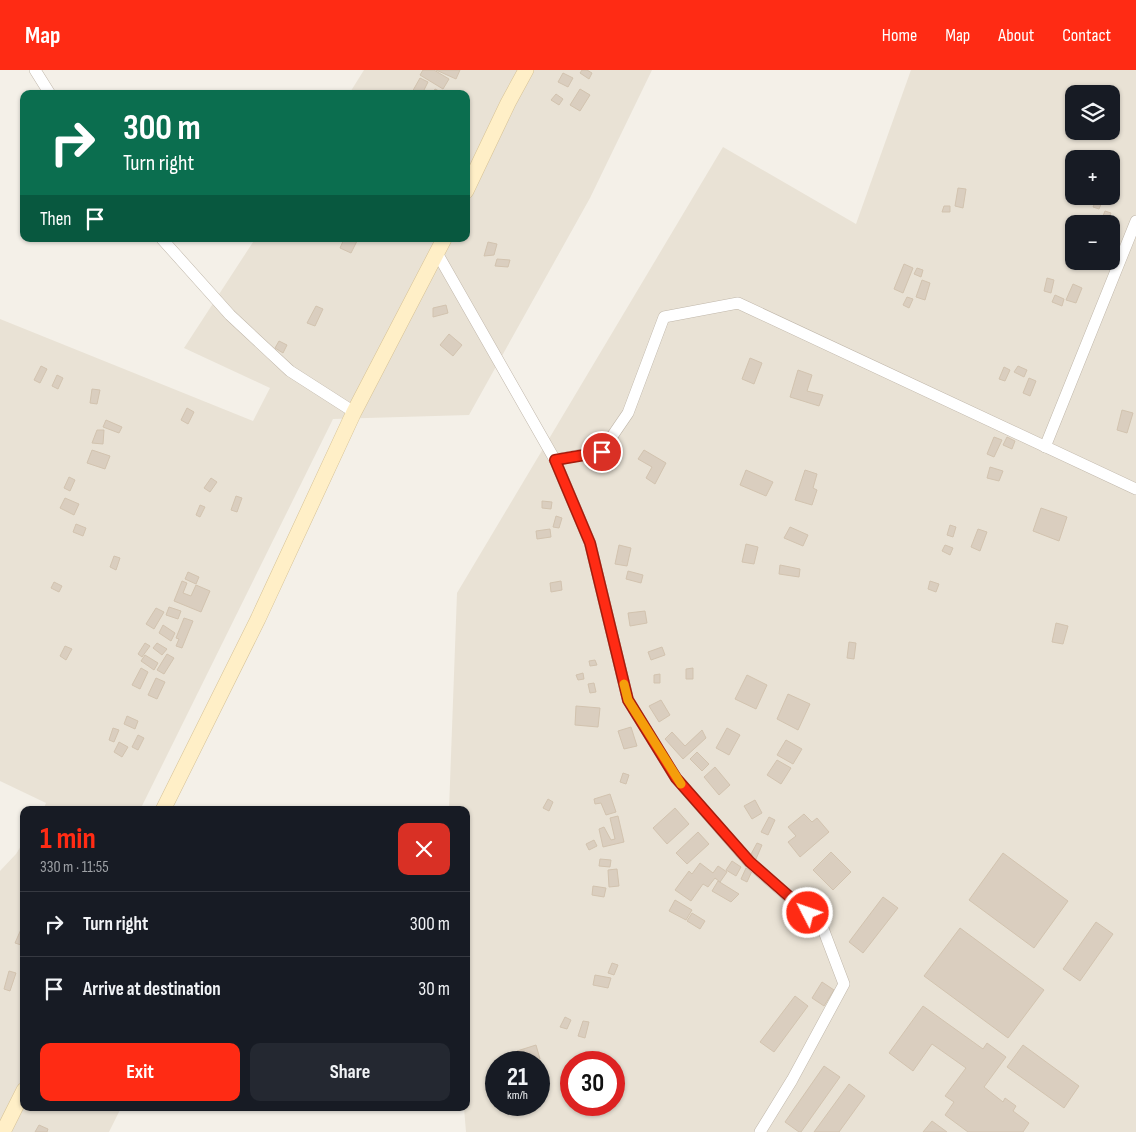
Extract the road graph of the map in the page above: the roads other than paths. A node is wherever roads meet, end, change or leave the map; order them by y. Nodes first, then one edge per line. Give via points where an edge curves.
1 (35, 70) edge
2 (526, 70) edge
3 (48, 90) edge
4 (470, 183) edge
5 (1136, 221) edge
6 (165, 242) edge
7 (442, 242) edge
8 (437, 253) junction
9 (354, 412) junction
10 (1045, 447) junction
11 (555, 460) junction
12 (1136, 489) edge
13 (165, 806) edge
14 (20, 1098) edge
15 (3, 1132) edge
16 (760, 1132) edge

1 - 3 street
2 - 4 main road
5 - 10 street
6 - 9 street via 230,315 290,371
7 - 8 main road
8 - 9 main road
8 - 11 street
9 - 13 main road via 258,619
10 - 11 street via 738,303 664,317 628,413 602,452
10 - 12 street
11 - 16 street via 590,543 628,700 676,778 750,862 822,926 844,984
14 - 15 main road

